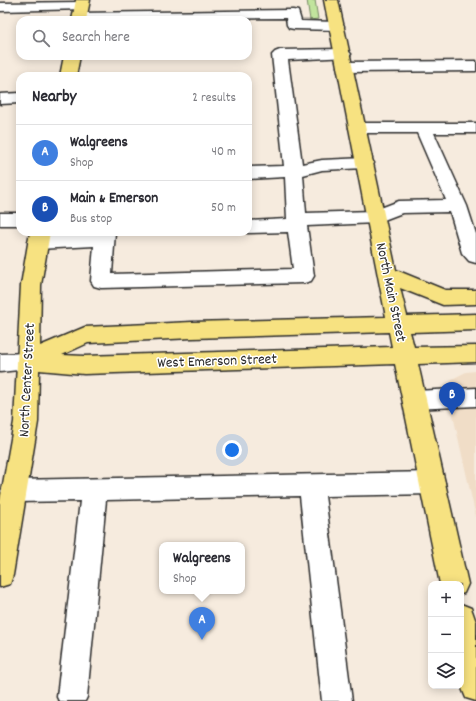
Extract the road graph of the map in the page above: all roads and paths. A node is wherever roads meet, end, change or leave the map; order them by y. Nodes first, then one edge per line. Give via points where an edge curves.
1 (331, 0) edge
2 (0, 7) edge
3 (81, 11) edge
4 (337, 26) junction
5 (71, 60) edge
6 (344, 61) junction
7 (476, 66) edge
8 (69, 72) edge
9 (16, 98) edge
10 (0, 99) edge
11 (358, 128) junction
12 (424, 128) junction
13 (476, 128) edge
14 (365, 163) junction
15 (294, 172) junction
16 (252, 173) edge
17 (458, 206) junction
18 (376, 217) junction
19 (0, 219) edge
20 (16, 219) edge
21 (297, 223) junction
22 (252, 227) edge
23 (104, 236) edge
24 (39, 237) edge
25 (476, 256) edge
26 (388, 274) junction
27 (476, 297) edge
28 (476, 322) edge
29 (399, 324) junction
30 (476, 354) edge
31 (406, 355) junction
32 (28, 361) junction
33 (0, 363) edge
34 (476, 397) edge
35 (415, 400) junction
36 (433, 483) junction
37 (311, 486) junction
38 (94, 490) junction
39 (14, 492) junction
40 (0, 576) edge
41 (453, 581) edge
42 (464, 631) edge
43 (476, 688) edge
44 (72, 698) dead end
45 (337, 701) edge

1 - 4 main road, North Main Street
2 - 3 street
3 - 4 street via 293,14 294,25
4 - 6 main road, North Main Street
5 - 8 main road
6 - 7 street
6 - 11 main road, North Main Street
6 - 15 street via 280,55
9 - 10 street
11 - 12 street
11 - 14 main road, North Main Street
12 - 13 street
12 - 17 street
14 - 15 street via 322,165
14 - 18 main road, North Main Street
15 - 16 street
15 - 21 street
17 - 18 street via 400,207
17 - 25 street via 472,253
18 - 21 street
18 - 26 main road, North Main Street
19 - 20 street
21 - 22 street
21 - 23 street via 304,276 101,281
23 - 24 street
24 - 32 main road, North Center Street via 31,285
26 - 27 main road via 443,298
26 - 29 main road, North Main Street
28 - 29 main road, West Emerson Street
29 - 31 main road, North Main Street
29 - 32 main road, West Emerson Street via 84,335
30 - 31 main road, West Emerson Street
31 - 32 main road, West Emerson Street via 84,365
31 - 35 main road, North Main Street
32 - 33 street, West Emerson Street
32 - 39 main road, North Center Street via 26,422
34 - 35 street
35 - 36 main road, North Main Street
36 - 37 street
36 - 41 main road, North Main Street
37 - 38 street
37 - 45 street
38 - 39 street
38 - 44 street
39 - 40 main road, North Center Street
42 - 43 main road

